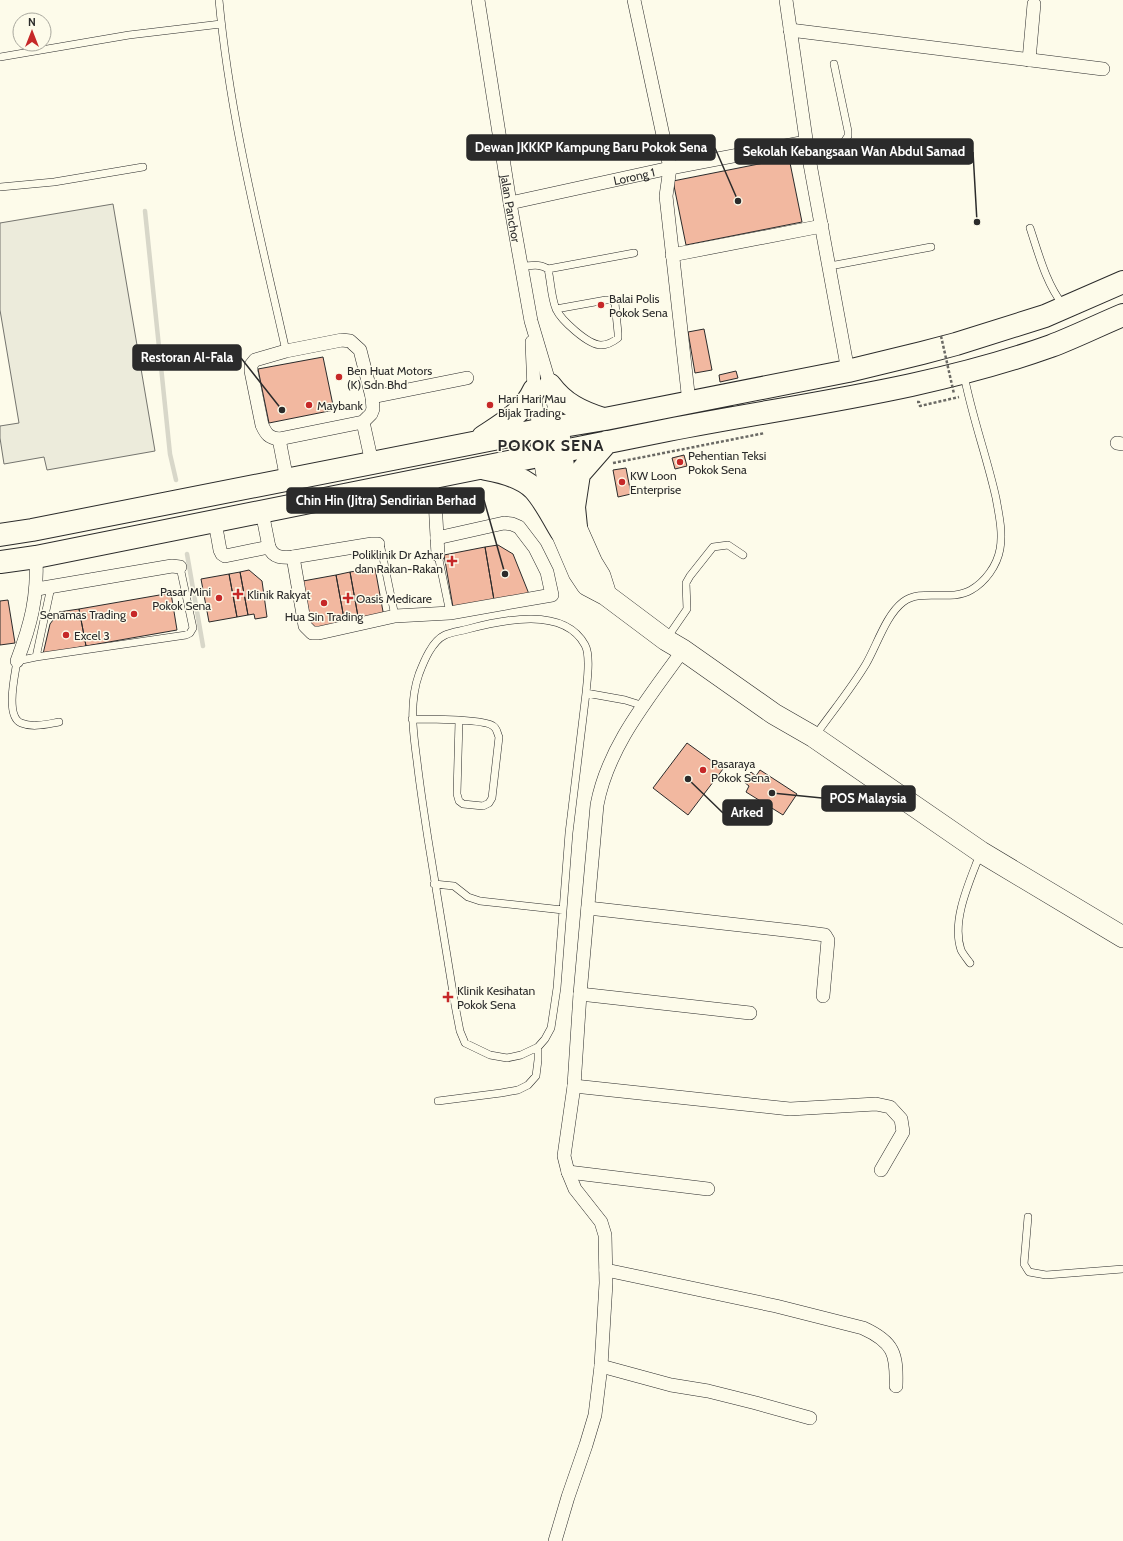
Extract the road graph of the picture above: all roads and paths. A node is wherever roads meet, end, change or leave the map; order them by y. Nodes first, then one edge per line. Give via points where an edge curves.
1 (219, 0) edge
2 (478, 0) edge
3 (634, 0) edge
4 (786, 0) edge
5 (1034, 4) dead end
6 (221, 24) junction
7 (790, 30) junction
8 (0, 57) edge
9 (1029, 60) junction
10 (834, 64) dead end
11 (1104, 69) dead end
12 (807, 148) junction
13 (143, 168) dead end
14 (670, 168) junction
15 (0, 187) edge
16 (510, 203) junction
17 (822, 226) junction
18 (1030, 228) dead end
19 (931, 246) dead end
20 (634, 253) dead end
21 (672, 255) junction
22 (522, 266) junction
23 (830, 266) junction
24 (548, 269) junction
25 (1123, 282) edge
26 (1064, 307) junction
27 (556, 309) junction
28 (1123, 315) edge
29 (944, 332) dead end
30 (938, 333) dead end
31 (941, 336) dead end
32 (286, 352) junction
33 (848, 371) junction
34 (467, 378) dead end
35 (966, 382) junction
36 (542, 388) junction
37 (954, 394) dead end
38 (372, 397) junction
39 (689, 402) junction
40 (911, 404) dead end
41 (604, 419) junction
42 (363, 422) junction
43 (548, 428) junction
44 (770, 432) dead end
45 (279, 439) junction
46 (607, 442) junction
47 (476, 443) junction
48 (552, 454) junction
49 (372, 463) junction
50 (608, 467) dead end
51 (482, 468) junction
52 (430, 478) junction
53 (287, 480) junction
54 (262, 512) junction
55 (215, 522) junction
56 (568, 529) junction
57 (0, 535) edge
58 (437, 538) junction
59 (378, 544) joint
60 (269, 547) junction
61 (438, 555) joint
62 (743, 555) dead end
63 (36, 557) junction
64 (293, 557) junction
65 (0, 562) edge
66 (180, 568) joint
67 (51, 587) junction
68 (37, 589) junction
69 (450, 613) junction
70 (396, 616) junction
71 (674, 645) junction
72 (36, 657) junction
73 (17, 661) junction
74 (586, 693) junction
75 (644, 706) junction
76 (412, 719) junction
77 (459, 721) junction
78 (59, 722) dead end
79 (814, 737) junction
80 (981, 852) junction
81 (434, 884) junction
82 (588, 908) junction
83 (563, 910) junction
84 (1123, 937) edge
85 (970, 963) dead end
86 (580, 994) junction
87 (823, 996) dead end
88 (750, 1013) dead end
89 (538, 1047) junction
90 (574, 1086) junction
91 (438, 1101) dead end
92 (881, 1170) dead end
93 (568, 1172) junction
94 (708, 1189) dead end
95 (1028, 1218) dead end
96 (1123, 1269) edge
97 (606, 1270) junction
98 (601, 1366) junction
99 (896, 1386) dead end
100 (810, 1418) dead end
101 (555, 1541) edge

1 - 6 lane
2 - 16 street, Jalan Panchor
3 - 14 street
4 - 7 street
5 - 9 street
6 - 8 lane via 128,35
6 - 32 lane via 238,138
7 - 9 street
7 - 12 street
9 - 11 street
10 - 12 lane via 848,136 842,145
12 - 14 street, Lorong 1
12 - 17 street
13 - 15 lane via 54,182
14 - 16 street, Lorong 1
14 - 21 street via 666,196
16 - 22 street, Jalan Panchor
17 - 21 street
17 - 23 street
18 - 26 lane via 1042,266
19 - 23 lane
20 - 24 lane
21 - 39 street
22 - 24 lane via 538,265
22 - 36 street, Jalan Panchor
23 - 33 street
24 - 27 lane
25 - 26 highway
26 - 33 highway via 1045,316 956,344
27 - 27 lane via 562,318 592,343 612,343 618,338 615,303 611,300
28 - 35 highway
29 - 30 path
31 - 37 path, bridge
32 - 38 street via 342,340 350,341 360,350
32 - 45 street via 255,360 251,365 262,425 270,438
33 - 39 highway
34 - 38 street
35 - 40 path via 958,394 959,398 920,406 919,402
35 - 46 highway via 853,396
35 - 79 lane via 1001,526 1000,549 996,564 985,578 970,590 957,595 916,596 904,601 894,610 865,665
36 - 41 highway via 587,414
36 - 43 street
36 - 43 street
36 - 47 highway via 523,408
38 - 42 street via 373,409
39 - 41 highway
41 - 43 highway
42 - 45 street
42 - 49 street
43 - 47 highway
43 - 48 main road
44 - 50 path via 613,463
45 - 53 street
46 - 48 highway
46 - 56 highway via 579,474
47 - 49 highway
48 - 51 highway
48 - 56 main road
49 - 53 highway
51 - 52 highway
51 - 56 highway via 511,475 534,489
52 - 54 highway
52 - 58 street via 435,500
53 - 57 highway
54 - 55 highway
54 - 60 street
55 - 60 street via 220,550 225,556
55 - 63 highway
56 - 71 main road via 579,573 587,585 606,595
58 - 61 street
58 - 69 street via 504,523 512,524 519,527 534,548 551,585 552,595
59 - 64 street
59 - 70 lane
60 - 64 street via 271,553 276,556
61 - 69 lane
62 - 71 lane via 728,545 714,547 690,576 686,584 687,609
63 - 65 highway
63 - 68 street
64 - 70 street via 305,626 312,633
66 - 67 street via 172,566
66 - 72 lane via 193,628 190,633
67 - 68 street
67 - 72 lane
68 - 73 street via 29,626
69 - 70 street
71 - 75 street
71 - 79 main road via 774,714
72 - 73 lane
73 - 78 lane via 12,700 17,720 22,724 31,725
74 - 75 lane
74 - 76 lane via 588,658 586,646 579,636 565,626 542,619 525,618 445,635 435,642 419,674 414,693
74 - 83 lane via 569,833
75 - 82 street via 622,740 601,785
76 - 77 lane
76 - 81 lane
77 - 77 lane via 486,723 493,726 498,737 492,798 483,806 462,804 457,794
79 - 80 main road
80 - 84 main road
80 - 85 lane via 963,900 958,926 962,951
81 - 83 lane via 454,886 468,897 480,901
81 - 89 lane via 458,1025 465,1043 490,1055 507,1058
82 - 86 street
82 - 87 street via 825,935 828,940
83 - 89 lane via 551,1028
86 - 88 street
86 - 90 street
89 - 91 lane via 536,1076 528,1085 518,1090
90 - 92 street via 790,1109 876,1104 890,1107 901,1119 903,1132
90 - 93 street via 564,1156
93 - 94 street
93 - 97 street via 575,1189 601,1222 605,1235
95 - 96 lane via 1024,1264 1028,1272 1046,1275
97 - 98 street
97 - 99 street via 776,1306 863,1328 875,1333 893,1351 897,1365
98 - 100 street
98 - 101 street via 595,1415

